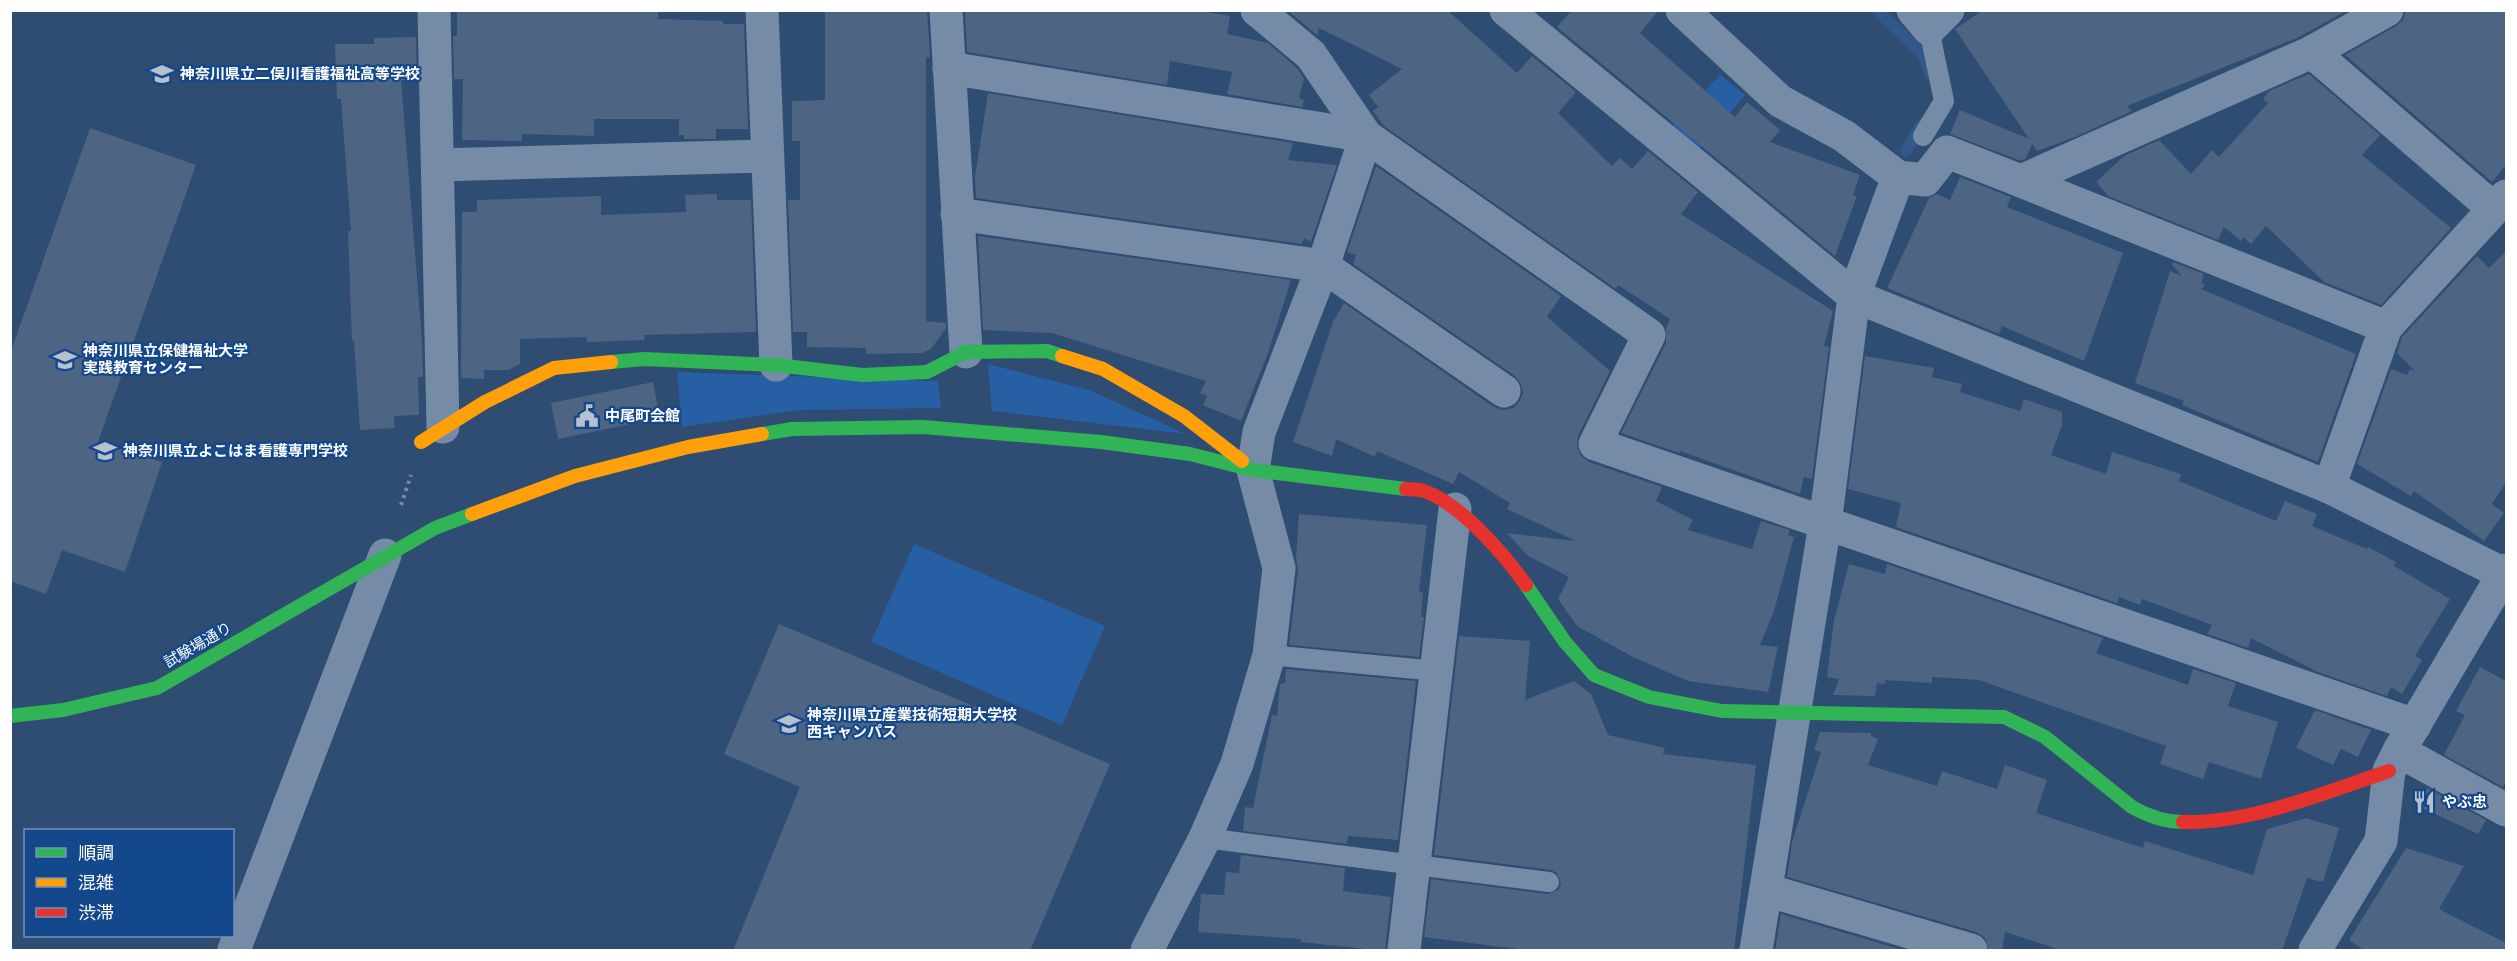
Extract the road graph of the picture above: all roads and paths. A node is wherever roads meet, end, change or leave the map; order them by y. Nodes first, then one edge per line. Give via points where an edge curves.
1 (434, 10) edge
2 (762, 10) edge
3 (946, 10) edge
4 (1257, 10) edge
5 (1506, 10) edge
6 (1682, 10) edge
7 (2387, 10) edge
8 (1930, 17) edge
9 (2312, 52) junction
10 (950, 68) junction
11 (1366, 136) junction
12 (1923, 136) dead end
13 (766, 156) junction
14 (438, 165) junction
15 (1904, 168) junction
16 (2021, 181) junction
17 (2500, 203) edge
18 (957, 214) junction
19 (1323, 266) junction
20 (1854, 296) junction
21 (2386, 327) junction
22 (966, 352) junction
23 (776, 365) junction
24 (1504, 391) dead end
25 (432, 435) junction
26 (1253, 470) junction
27 (2329, 487) junction
28 (1455, 509) junction
29 (1825, 524) junction
30 (385, 555) junction
31 (2506, 574) edge
32 (1269, 655) junction
33 (1437, 671) junction
34 (1793, 713) junction
35 (10, 716) edge
36 (2401, 749) junction
37 (2506, 810) edge
38 (1204, 838) junction
39 (1416, 864) junction
40 (1549, 882) dead end
41 (1766, 890) junction
42 (234, 951) edge
43 (1147, 951) edge
44 (1404, 951) edge
45 (1756, 951) edge
46 (1971, 951) edge
47 (2315, 951) edge

1 - 14 street
2 - 13 street
3 - 10 street
4 - 11 street via 1311,55
5 - 20 street
6 - 15 street via 1780,101
7 - 9 street
8 - 12 lane via 1944,101
9 - 16 street
9 - 17 street
10 - 11 street
10 - 18 street
11 - 19 street
11 - 29 street via 1649,335 1595,444
13 - 14 street
13 - 23 street
14 - 25 street
15 - 16 street via 1925,180 1947,152
15 - 20 street
16 - 21 street
17 - 21 street
18 - 19 street
18 - 22 street
19 - 24 street
19 - 26 street via 1259,432
20 - 27 street
20 - 29 street
21 - 27 street
22 - 23 street via 927,372 863,375
22 - 26 street via 1047,351 1103,369 1184,416
23 - 25 street via 644,359 554,368 485,402
25 - 30 path
26 - 28 street, 試験場通り via 1424,490
26 - 30 street, 試験場通り via 1190,454 1101,442 923,427 792,429 688,447 575,476 435,528
26 - 32 street via 1279,568
27 - 31 street
28 - 33 street
28 - 34 street, 試験場通り via 1509,561 1565,642 1594,675 1649,697 1712,709
29 - 34 street
29 - 36 street
30 - 35 street, 試験場通り via 157,688 63,710
30 - 42 street
31 - 36 street
32 - 33 lane
32 - 38 street via 1237,764
33 - 39 street
34 - 36 street, 試験場通り via 2004,717 2044,737 2148,816 2181,822 2226,819 2275,809
34 - 41 street
36 - 37 street
36 - 47 street via 2381,841
38 - 39 lane
38 - 43 street
39 - 40 lane
39 - 44 street
41 - 45 street
41 - 46 street

